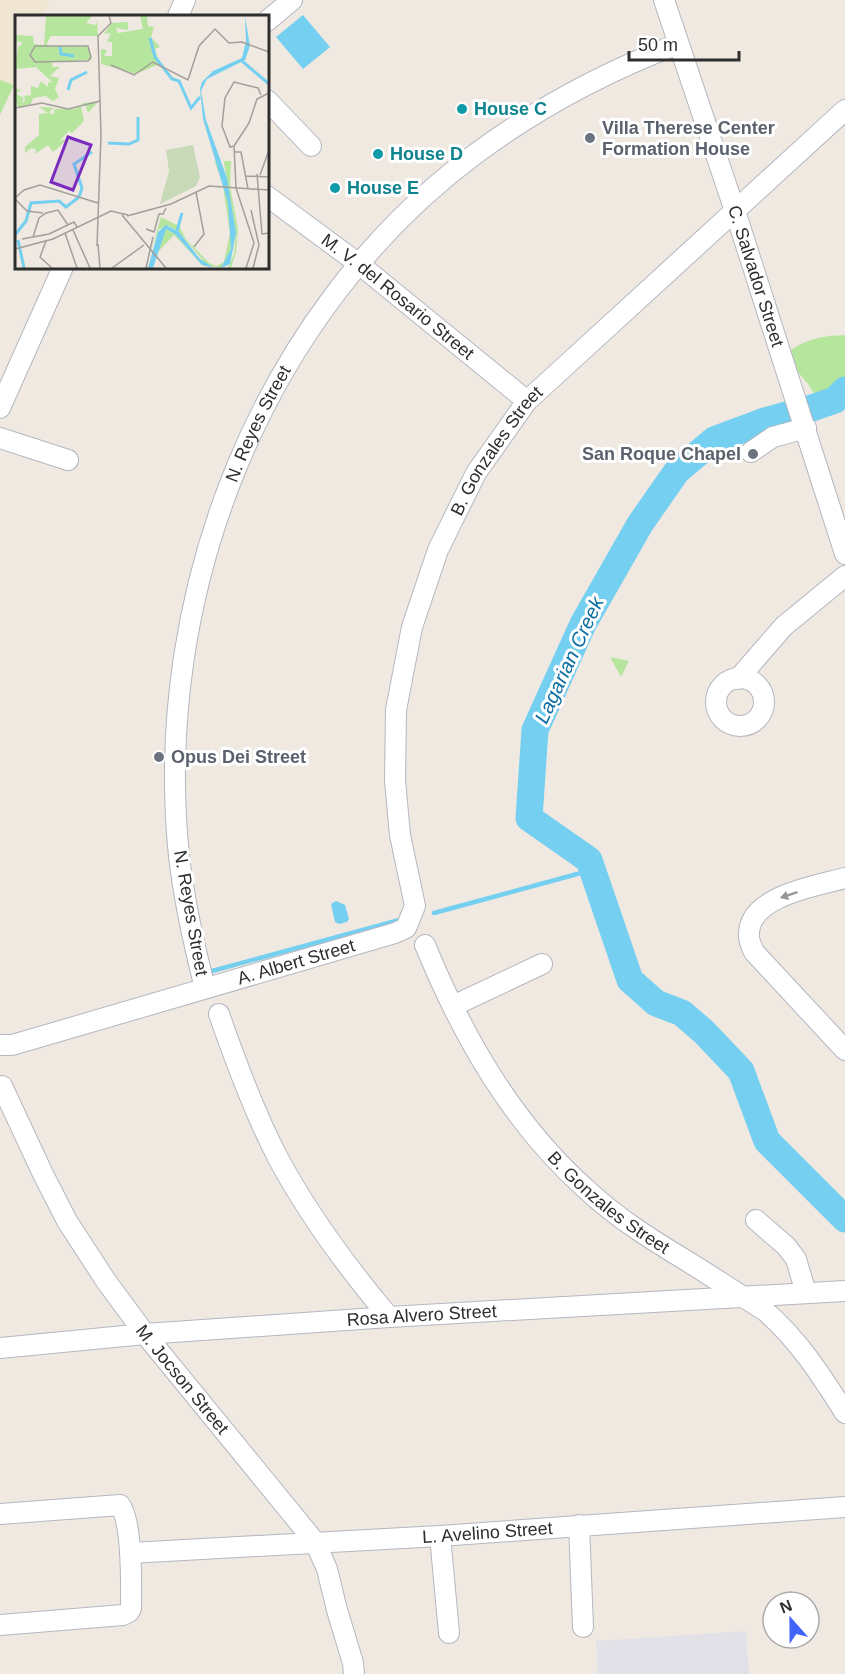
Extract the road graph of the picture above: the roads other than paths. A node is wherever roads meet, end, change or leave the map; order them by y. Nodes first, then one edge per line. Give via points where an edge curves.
1 (292, 0) edge
2 (664, 0) edge
3 (268, 20) edge
4 (678, 44) junction
5 (268, 101) edge
6 (845, 111) edge
7 (310, 146) dead end
8 (268, 197) edge
9 (735, 211) junction
10 (359, 264) junction
11 (63, 268) edge
12 (527, 401) junction
13 (0, 408) edge
14 (802, 417) junction
15 (0, 438) edge
16 (751, 452) dead end
17 (68, 460) dead end
18 (845, 554) edge
19 (845, 576) edge
20 (738, 678) dead end
21 (845, 878) edge
22 (411, 917) joint
23 (424, 945) dead end
24 (542, 964) dead end
25 (204, 988) junction
26 (453, 1006) junction
27 (219, 1014) dead end
28 (0, 1045) edge
29 (845, 1050) edge
30 (2, 1086) dead end
31 (756, 1220) dead end
32 (845, 1291) edge
33 (806, 1293) junction
34 (744, 1298) junction
35 (389, 1317) junction
36 (145, 1334) junction
37 (0, 1348) edge
38 (845, 1413) edge
39 (845, 1507) edge
40 (0, 1514) edge
41 (579, 1525) junction
42 (440, 1536) junction
43 (315, 1542) junction
44 (130, 1553) junction
45 (0, 1625) edge
46 (583, 1627) dead end
47 (449, 1633) dead end
48 (354, 1674) edge

1 - 3 street
2 - 4 street, C. Salvador Street
4 - 9 street, C. Salvador Street
4 - 10 street, N. Reyes Street via 603,75 514,126 432,190
5 - 7 street
6 - 9 street, B. Gonzales Street
8 - 10 street, M. V. del Rosario Street
9 - 12 street, B. Gonzales Street
9 - 14 street, C. Salvador Street
10 - 12 street, M. V. del Rosario Street
10 - 25 street, N. Reyes Street via 320,315 270,396 213,529 195,598 182,669 176,812 185,901
11 - 13 street
12 - 22 street, B. Gonzales Street via 476,473 438,550 412,627 396,710 395,781 400,835 415,906
14 - 16 street
14 - 18 street, C. Salvador Street
15 - 17 street
19 - 20 street via 784,626
21 -> 29 street via 762,906 751,921 748,935 754,952
22 - 25 street, A. Albert Street via 406,928 395,933
23 - 26 street, B. Gonzales Street
24 - 26 street
25 - 28 street, A. Albert Street via 12,1045
26 - 34 street, B. Gonzales Street via 475,1050 536,1139 587,1190 641,1233
27 - 35 street via 238,1069 293,1185 329,1241
30 - 36 street, M. Jocson Street via 67,1221
31 - 33 street via 796,1259
32 - 33 street, Rosa Alvero Street
33 - 34 street, Rosa Alvero Street
34 - 35 street, Rosa Alvero Street
34 - 38 street, B. Gonzales Street via 782,1325 810,1358
35 - 36 street, Rosa Alvero Street
36 - 37 street, Rosa Alvero Street
36 - 43 street, M. Jocson Street
39 - 41 street, L. Avelino Street
40 - 44 street via 120,1505
41 - 42 street, L. Avelino Street
41 - 46 street
42 - 43 street, L. Avelino Street
42 - 47 street
43 - 44 street, L. Avelino Street
43 - 48 street, M. Jocson Street via 327,1569
44 - 45 street via 131,1608 126,1614

